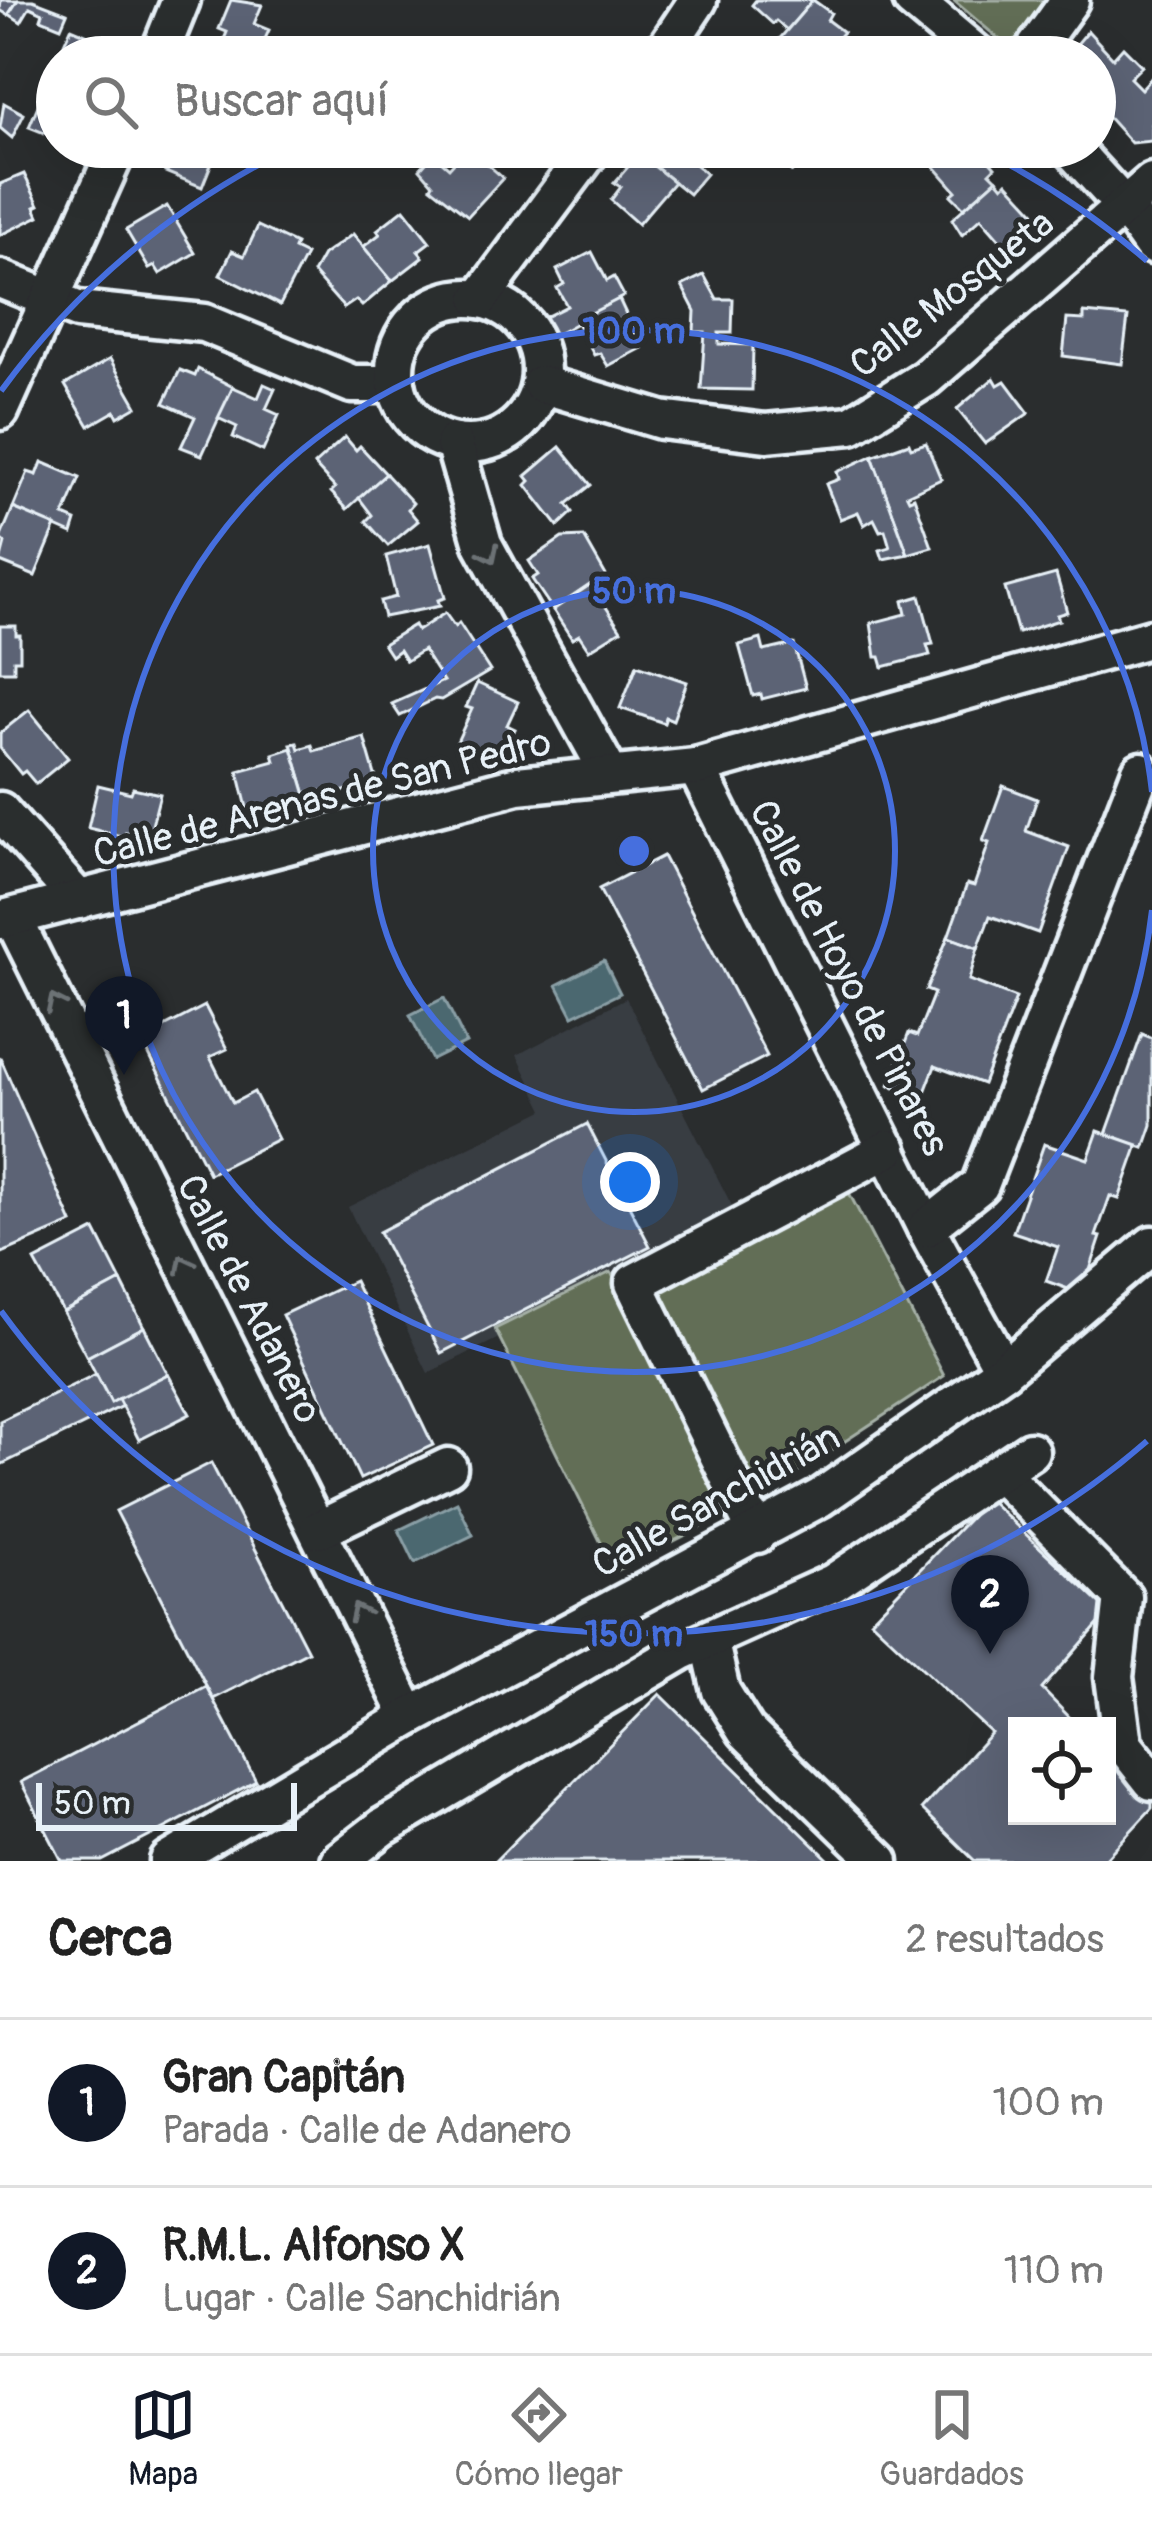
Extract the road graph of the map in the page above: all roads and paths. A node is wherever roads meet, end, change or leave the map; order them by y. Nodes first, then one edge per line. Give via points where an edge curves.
1 (181, 0) edge
2 (698, 0) edge
3 (912, 0) edge
4 (1070, 0) edge
5 (166, 36) edge
6 (674, 36) edge
7 (955, 36) edge
8 (1044, 36) edge
9 (109, 168) edge
10 (577, 168) edge
11 (1100, 168) edge
12 (1139, 195) edge
13 (1152, 245) edge
14 (0, 279) edge
15 (51, 298) junction
16 (480, 299) junction
17 (396, 384) junction
18 (541, 384) junction
19 (0, 411) edge
20 (454, 443) junction
21 (1152, 638) edge
22 (696, 767) junction
23 (1141, 771) dead end
24 (610, 775) junction
25 (0, 811) edge
26 (79, 900) junction
27 (6, 919) edge
28 (888, 1149) junction
29 (926, 1228) junction
30 (1152, 1245) edge
31 (1004, 1370) junction
32 (1030, 1451) dead end
33 (448, 1467) dead end
34 (1000, 1472) junction
35 (318, 1530) junction
36 (758, 1534) junction
37 (709, 1639) junction
38 (410, 1717) junction
39 (1152, 1781) edge
40 (169, 1861) edge
41 (339, 1861) edge
42 (880, 1861) edge

1 - 5 street
2 - 6 street
3 - 7 street
4 - 8 street
9 - 15 street
10 - 16 street
11 - 12 street
12 - 13 street
12 - 18 street, Calle Mosqueta via 926,378 851,425 766,434 661,420
14 - 15 street
15 - 17 street via 77,310 204,323 352,384
15 - 19 street
16 - 17 street via 457,299 415,321 395,362
16 - 18 street via 502,306 534,338
17 - 20 street via 416,423
18 - 20 street via 533,406 500,437
20 -> 24 street via 484,544
21 - 22 street, Calle de Arenas de San Pedro
22 - 24 street, Calle de Arenas de San Pedro
22 - 28 street, Calle de Hoyo de Pinares
23 - 29 street, Calle de Hoyo de Pinares via 980,1185
24 - 26 street, Calle de Arenas de San Pedro via 518,785
25 - 26 street
26 - 27 street, Calle de Arenas de San Pedro
35 -> 27 street, Calle de Adanero
28 - 29 street, Calle de Hoyo de Pinares
28 - 36 street via 634,1282
29 - 31 street, Calle de Hoyo de Pinares
30 - 31 street, Calle Sanchidrián
31 - 36 street, Calle Sanchidrián
32 - 34 street
33 - 35 street
34 - 37 street via 833,1583
34 - 39 street via 1123,1598 1114,1677 1123,1744
38 -> 35 street, Calle de Adanero
36 - 38 street, Calle Sanchidrián
37 - 41 street via 403,1815
37 - 42 street via 721,1690 746,1731
38 - 40 street, Calle Sanchidrián

